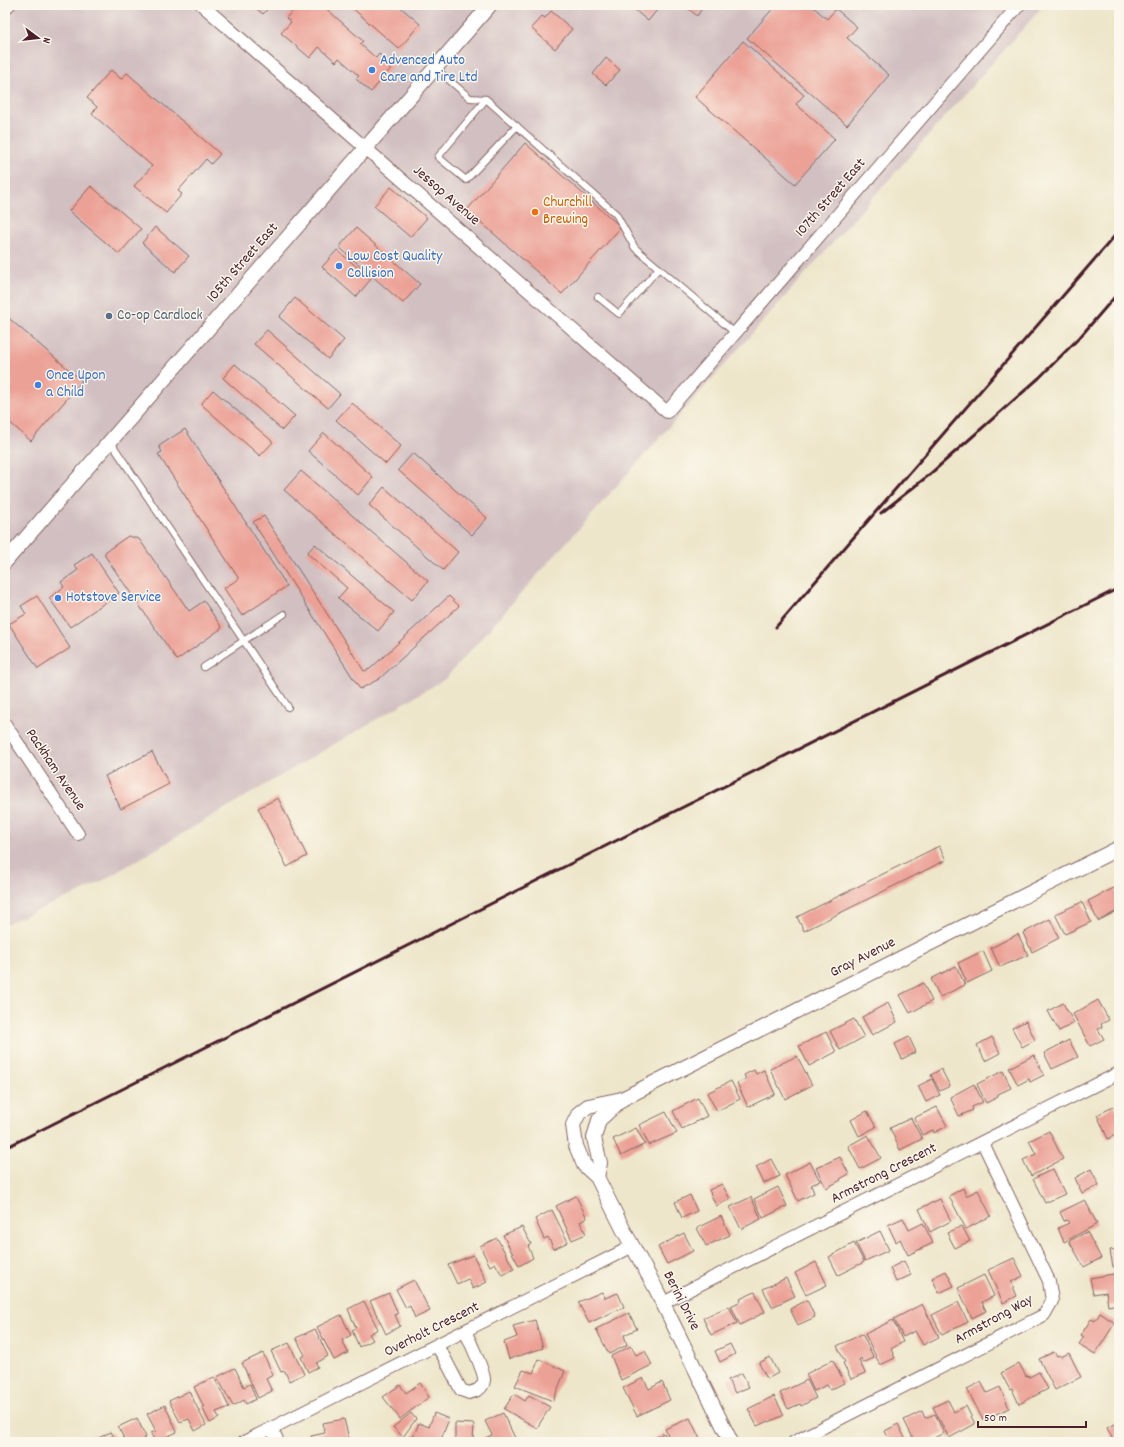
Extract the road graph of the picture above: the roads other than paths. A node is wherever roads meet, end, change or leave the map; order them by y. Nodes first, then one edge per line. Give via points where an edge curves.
1 (13, 5) edge
2 (202, 5) edge
3 (490, 5) edge
4 (1019, 5) edge
5 (5, 14) edge
6 (435, 68) junction
7 (486, 99) junction
8 (517, 126) junction
9 (366, 148) junction
10 (659, 268) junction
11 (598, 297) dead end
12 (735, 333) junction
13 (667, 412) joint
14 (110, 441) junction
15 (5, 562) edge
16 (284, 614) dead end
17 (244, 639) junction
18 (204, 667) dead end
19 (288, 707) dead end
20 (5, 724) edge
21 (78, 834) dead end
22 (1119, 848) edge
23 (1119, 1073) edge
24 (622, 1099) junction
25 (983, 1143) junction
26 (597, 1177) junction
27 (633, 1246) junction
28 (663, 1303) junction
29 (465, 1331) junction
30 (436, 1345) junction
31 (272, 1428) junction
32 (245, 1442) edge
33 (278, 1442) edge
34 (731, 1442) edge
35 (794, 1442) edge

1 - 5 lane
2 - 9 street, Jessop Avenue
3 - 6 street, 105th Street East
4 - 12 street, 107th Street East
6 - 7 lane via 470,98
6 - 9 street, 105th Street East
7 - 8 lane
7 - 8 lane via 438,157 466,180
8 - 10 lane via 616,214 635,248
9 - 13 street, Jessop Avenue
9 - 14 street, 105th Street East
10 - 11 lane via 619,314
10 - 12 lane
12 - 13 street, 107th Street East
14 - 15 street, 105th Street East
14 - 17 lane
16 - 17 lane
17 - 18 lane
17 - 19 lane
20 - 21 street, Packham Avenue
22 - 24 street, Gray Avenue
23 - 25 street, Armstrong Crescent
24 - 26 street, Gray Avenue via 599,1120 594,1138 600,1163
24 - 26 street, Gray Avenue via 588,1106 579,1113 573,1125 576,1146 584,1165
25 - 28 street, Armstrong Crescent
25 - 35 street, Armstrong Way via 1049,1281 1052,1301 1044,1315
26 - 27 street, Berini Drive
27 - 28 street, Berini Drive
27 - 29 street, Overholt Crescent
28 - 34 street, Berini Drive
29 - 30 street, Overholt Crescent
29 - 30 street via 485,1379 479,1390 469,1393 461,1390
30 - 31 street, Overholt Crescent
31 - 32 street, Overholt Crescent
31 - 33 street

